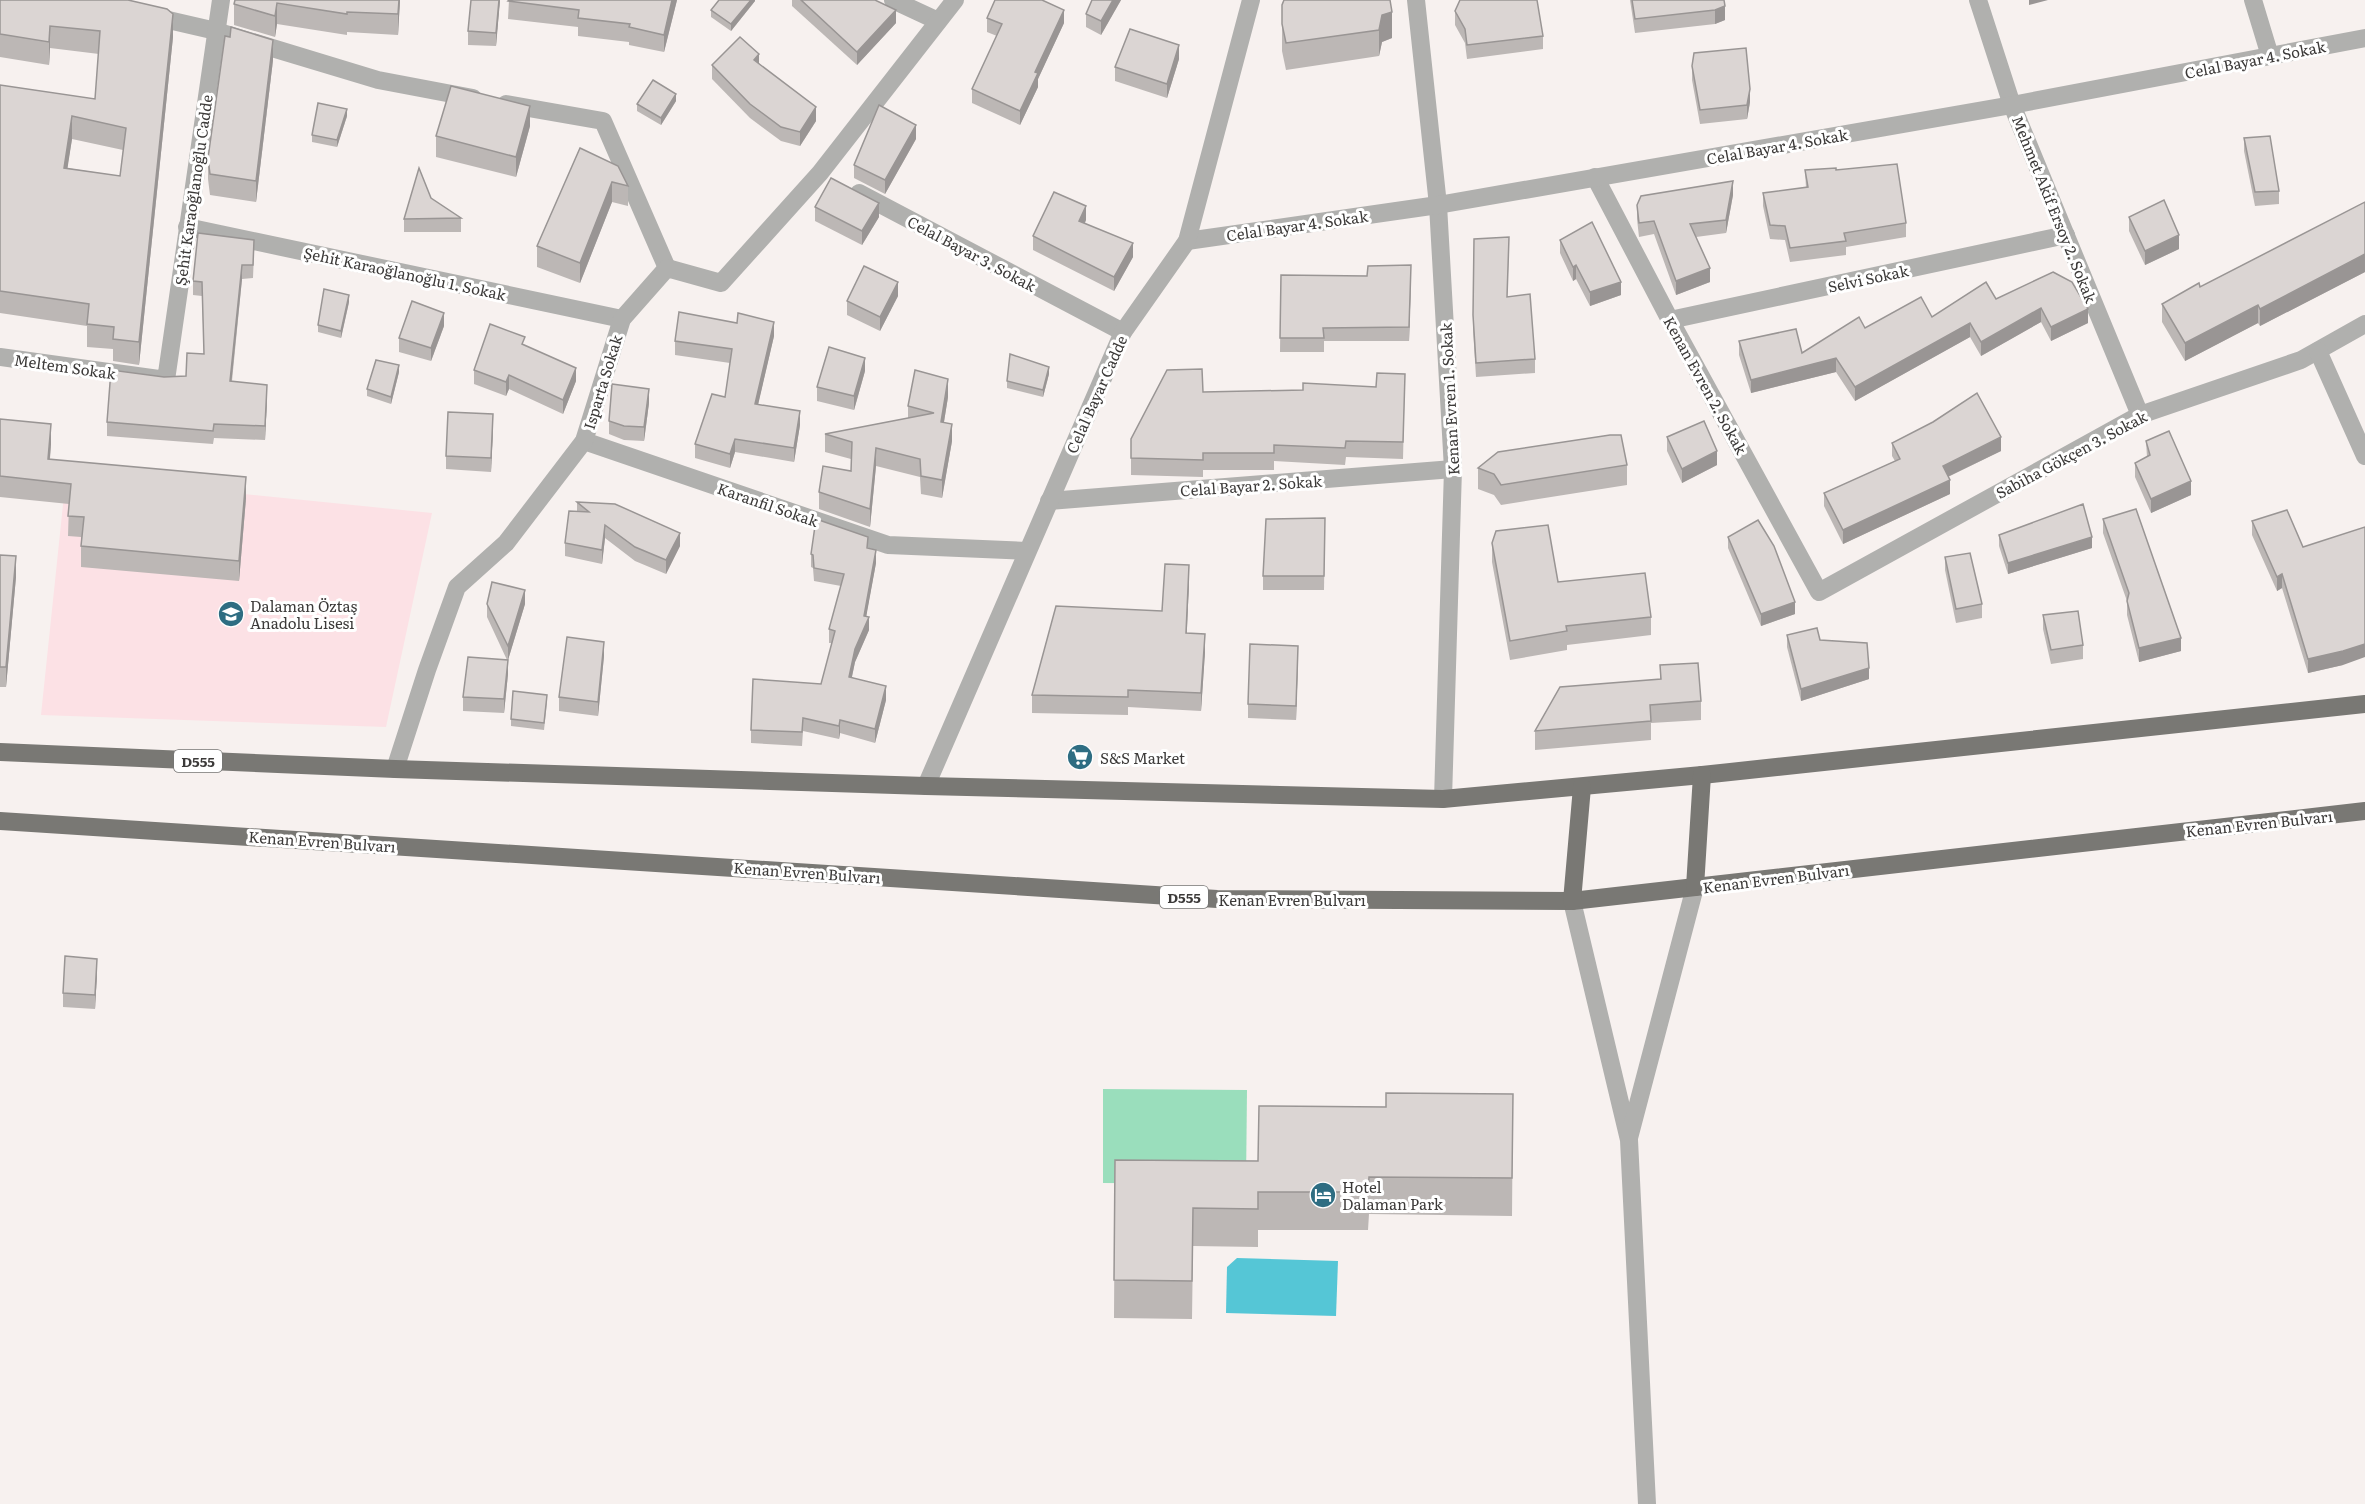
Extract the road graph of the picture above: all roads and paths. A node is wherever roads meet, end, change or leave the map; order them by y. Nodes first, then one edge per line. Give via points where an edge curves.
1 (221, 0) edge
2 (893, 0) edge
3 (955, 0) edge
4 (1251, 0) edge
5 (1416, 0) edge
6 (1978, 0) edge
7 (2253, 0) edge
8 (135, 13) edge
9 (938, 21) junction
10 (216, 31) junction
11 (2365, 38) edge
12 (2271, 56) junction
13 (2012, 105) junction
14 (1595, 177) junction
15 (831, 179) junction
16 (1438, 205) junction
17 (187, 227) junction
18 (2066, 235) junction
19 (1187, 241) junction
20 (667, 268) junction
21 (622, 319) junction
22 (1670, 320) junction
23 (2365, 324) edge
24 (1123, 332) junction
25 (2318, 351) junction
26 (0, 357) edge
27 (166, 380) joint
28 (2140, 415) junction
29 (584, 441) junction
30 (2365, 456) edge
31 (1453, 469) junction
32 (1049, 501) junction
33 (1027, 551) junction
34 (1820, 592) joint
35 (2365, 704) edge
36 (0, 752) edge
37 (396, 770) junction
38 (1702, 775) junction
39 (926, 786) junction
40 (1582, 787) junction
41 (1443, 799) junction
42 (2365, 811) edge
43 (0, 820) edge
44 (1695, 887) junction
45 (1572, 901) junction
46 (1629, 1140) junction
47 (1647, 1504) edge

1 - 10 street, Şehit Karaoğlanoğlu Cadde
2 - 9 street
3 - 9 street
4 - 19 street, Celal Bayar Cadde
5 - 16 street, Kenan Evren 1. Sokak
6 - 13 street, Mehmet Akif Ersoy 2. Sokak
7 - 12 street
8 - 10 street
9 - 15 street
10 - 17 street, Şehit Karaoğlanoğlu Cadde
10 - 20 street via 378,80 603,121
11 - 12 street, Celal Bayar 4. Sokak
12 - 13 street, Celal Bayar 4. Sokak
13 - 14 street, Celal Bayar 4. Sokak
13 - 18 street, Mehmet Akif Ersoy 2. Sokak
14 - 16 street, Celal Bayar 4. Sokak
14 - 22 street, Kenan Evren 2. Sokak
15 - 20 street via 721,283
15 - 24 street, Celal Bayar 3. Sokak
16 - 19 street, Celal Bayar 4. Sokak
16 - 31 street, Kenan Evren 1. Sokak
17 - 21 street, Şehit Karaoğlanoğlu 1. Sokak
17 - 27 street, Şehit Karaoğlanoğlu Cadde
18 - 22 street, Selvi Sokak
18 - 28 street, Mehmet Akif Ersoy 2. Sokak
19 - 24 street, Celal Bayar Cadde
20 - 21 street, Isparta Sokak
21 - 29 street, Isparta Sokak
22 - 34 street, Kenan Evren 2. Sokak
23 - 25 street, Sabiha Gökçen 3. Sokak
24 - 32 street, Celal Bayar Cadde
25 - 28 street, Sabiha Gökçen 3. Sokak
25 - 30 street
26 - 27 street, Meltem Sokak
28 - 34 street, Sabiha Gökçen 3. Sokak
29 - 33 street, Karanfil Sokak via 888,545
29 - 37 street, Isparta Sokak via 506,543 457,587
31 - 32 street, Celal Bayar 2. Sokak
31 - 41 street, Kenan Evren 1. Sokak
32 - 33 street, Celal Bayar Cadde
33 - 39 street, Celal Bayar Cadde
35 - 38 main road, D555
36 - 37 main road, D555
37 - 39 main road, D555
38 - 40 main road, D555
38 - 44 main road
39 - 41 main road, D555
40 - 41 main road, D555
40 - 45 main road
42 - 44 main road, Kenan Evren Bulvarı / D555
43 - 45 main road, Kenan Evren Bulvarı / D555 via 1217,899
44 - 45 main road, Kenan Evren Bulvarı / D555
44 - 46 street
45 - 46 street
46 - 47 street

